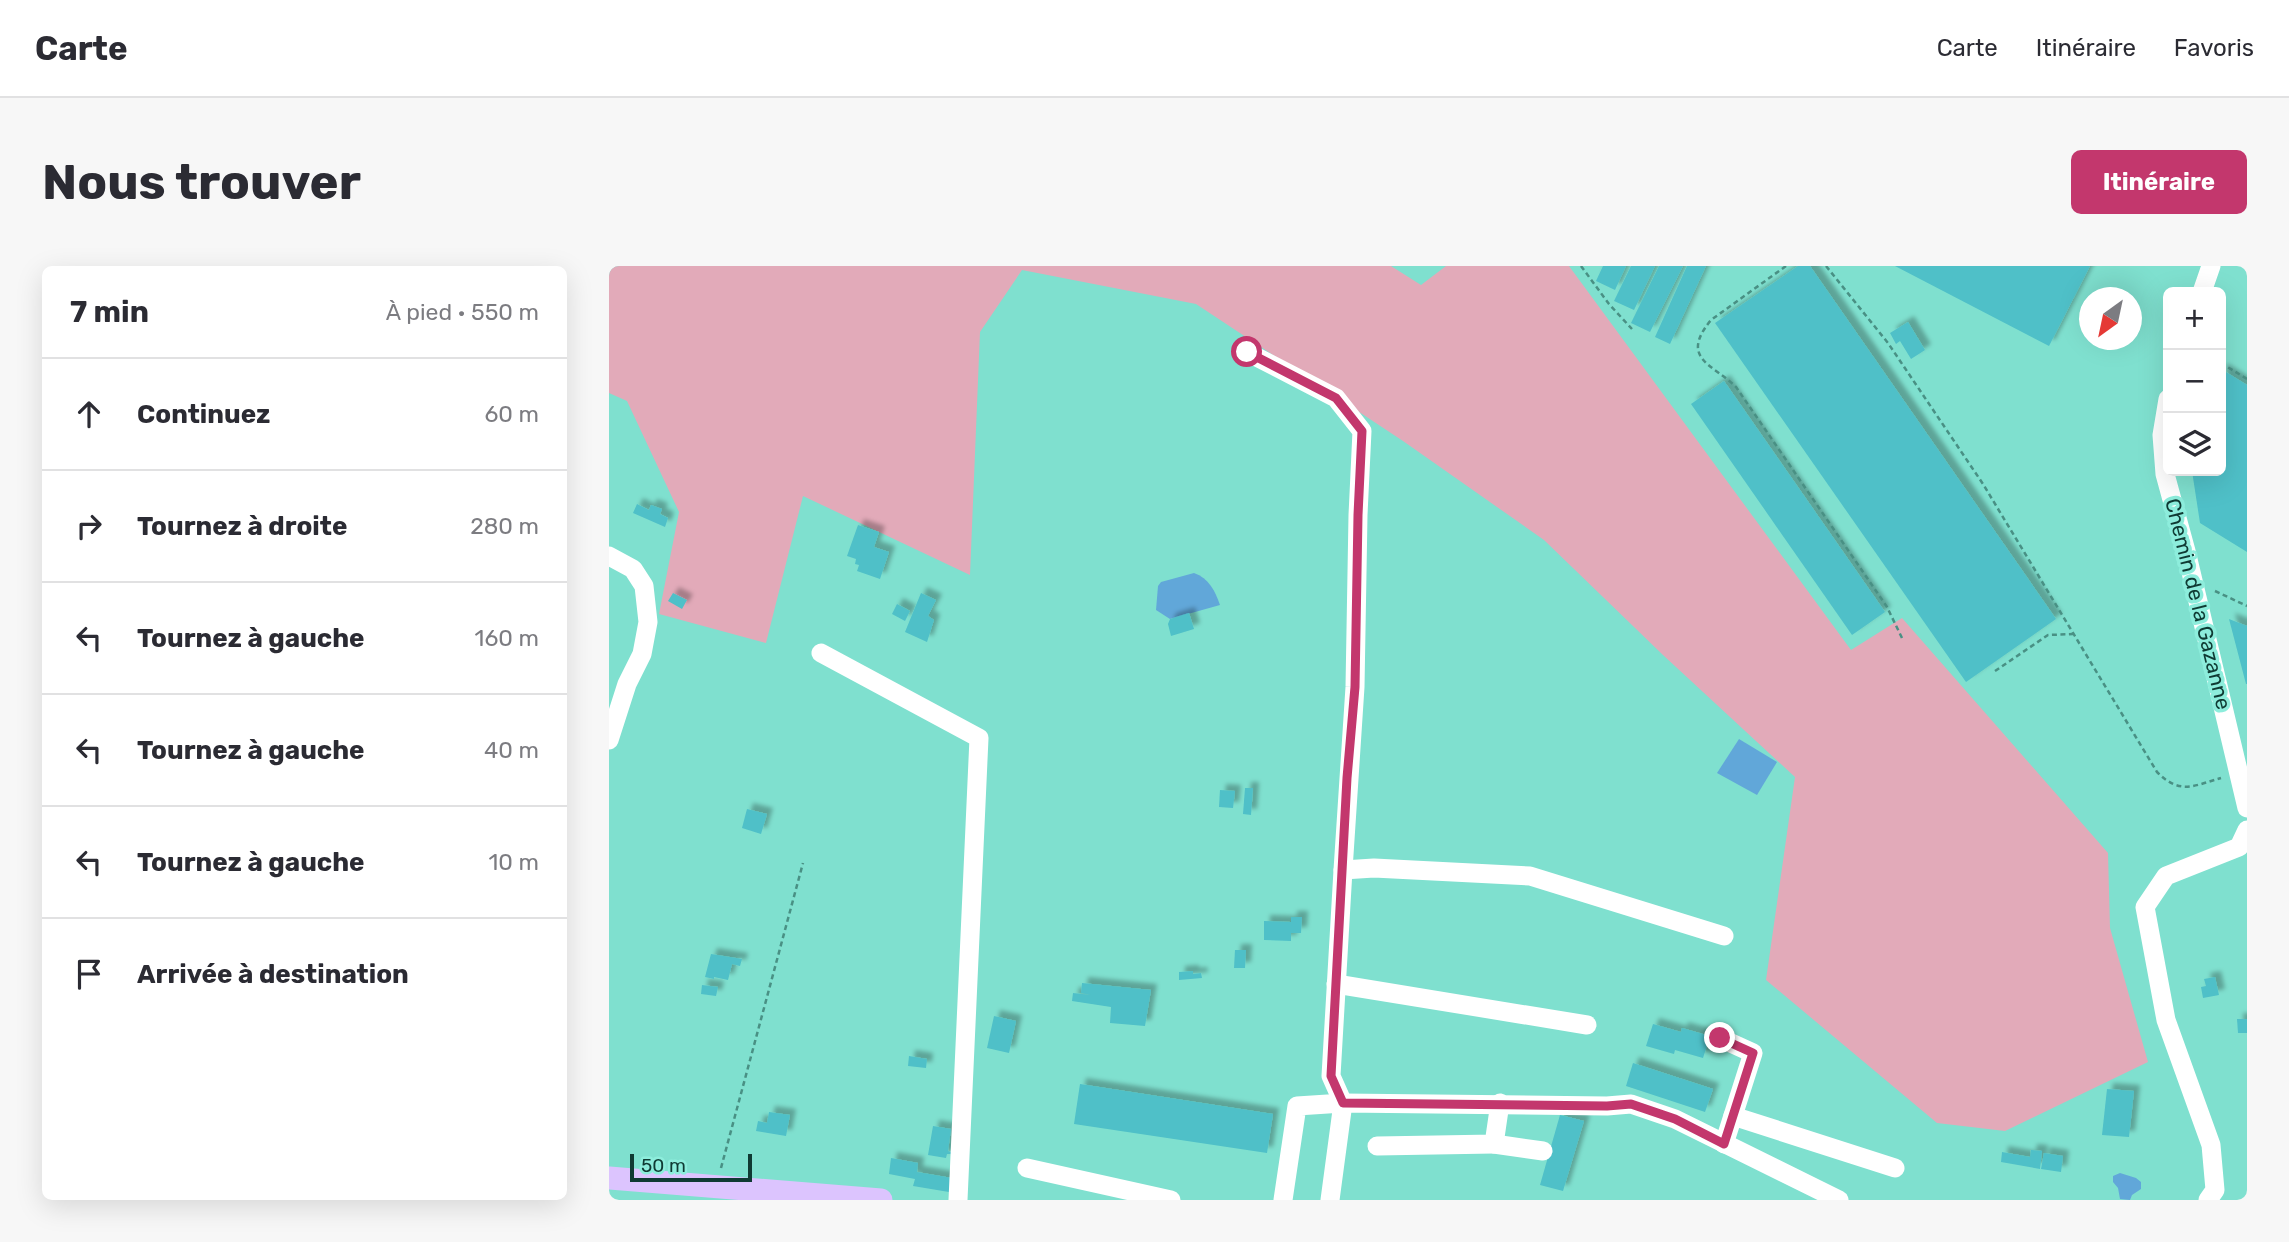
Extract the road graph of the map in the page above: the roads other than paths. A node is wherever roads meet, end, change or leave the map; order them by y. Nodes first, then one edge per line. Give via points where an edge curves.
1 (2211, 266) edge
2 (2204, 287) edge
3 (1247, 352) dead end
4 (2166, 413) edge
5 (609, 556) edge
6 (821, 653) dead end
7 (609, 740) edge
8 (2247, 808) edge
9 (2247, 830) edge
10 (1343, 870) junction
11 (1724, 936) dead end
12 (1336, 984) junction
13 (1587, 1025) dead end
14 (1720, 1038) dead end
15 (1343, 1103) junction
16 (1500, 1103) junction
17 (1733, 1116) junction
18 (1494, 1144) junction
19 (1724, 1144) junction
20 (1377, 1146) dead end
21 (1543, 1152) dead end
22 (1027, 1168) dead end
23 (1895, 1168) dead end
24 (609, 1178) edge
25 (881, 1200) edge
26 (958, 1200) edge
27 (1171, 1200) edge
28 (1283, 1200) edge
29 (1329, 1200) edge
30 (1839, 1200) edge
31 (2208, 1200) edge

1 - 2 street
3 - 10 street via 1336,398 1362,431 1355,687
4 - 8 street, Chemin de la Gazanne via 2165,474
5 - 7 street via 633,569 644,586 648,622 642,654
6 - 26 street via 979,738
9 - 31 street via 2239,846 2165,876 2145,907 2166,1020 2211,1145 2215,1190
10 - 11 street via 1530,876
10 - 12 street
12 - 13 street
12 - 15 street via 1331,1076
14 - 17 street via 1753,1053
15 - 16 street
15 - 28 street via 1297,1106
15 - 29 street
16 - 18 street
16 - 19 street via 1631,1104 1675,1119
17 - 19 street
17 - 23 street
18 - 20 street
18 - 21 street
19 - 30 street
22 - 27 street
24 - 25 main road

